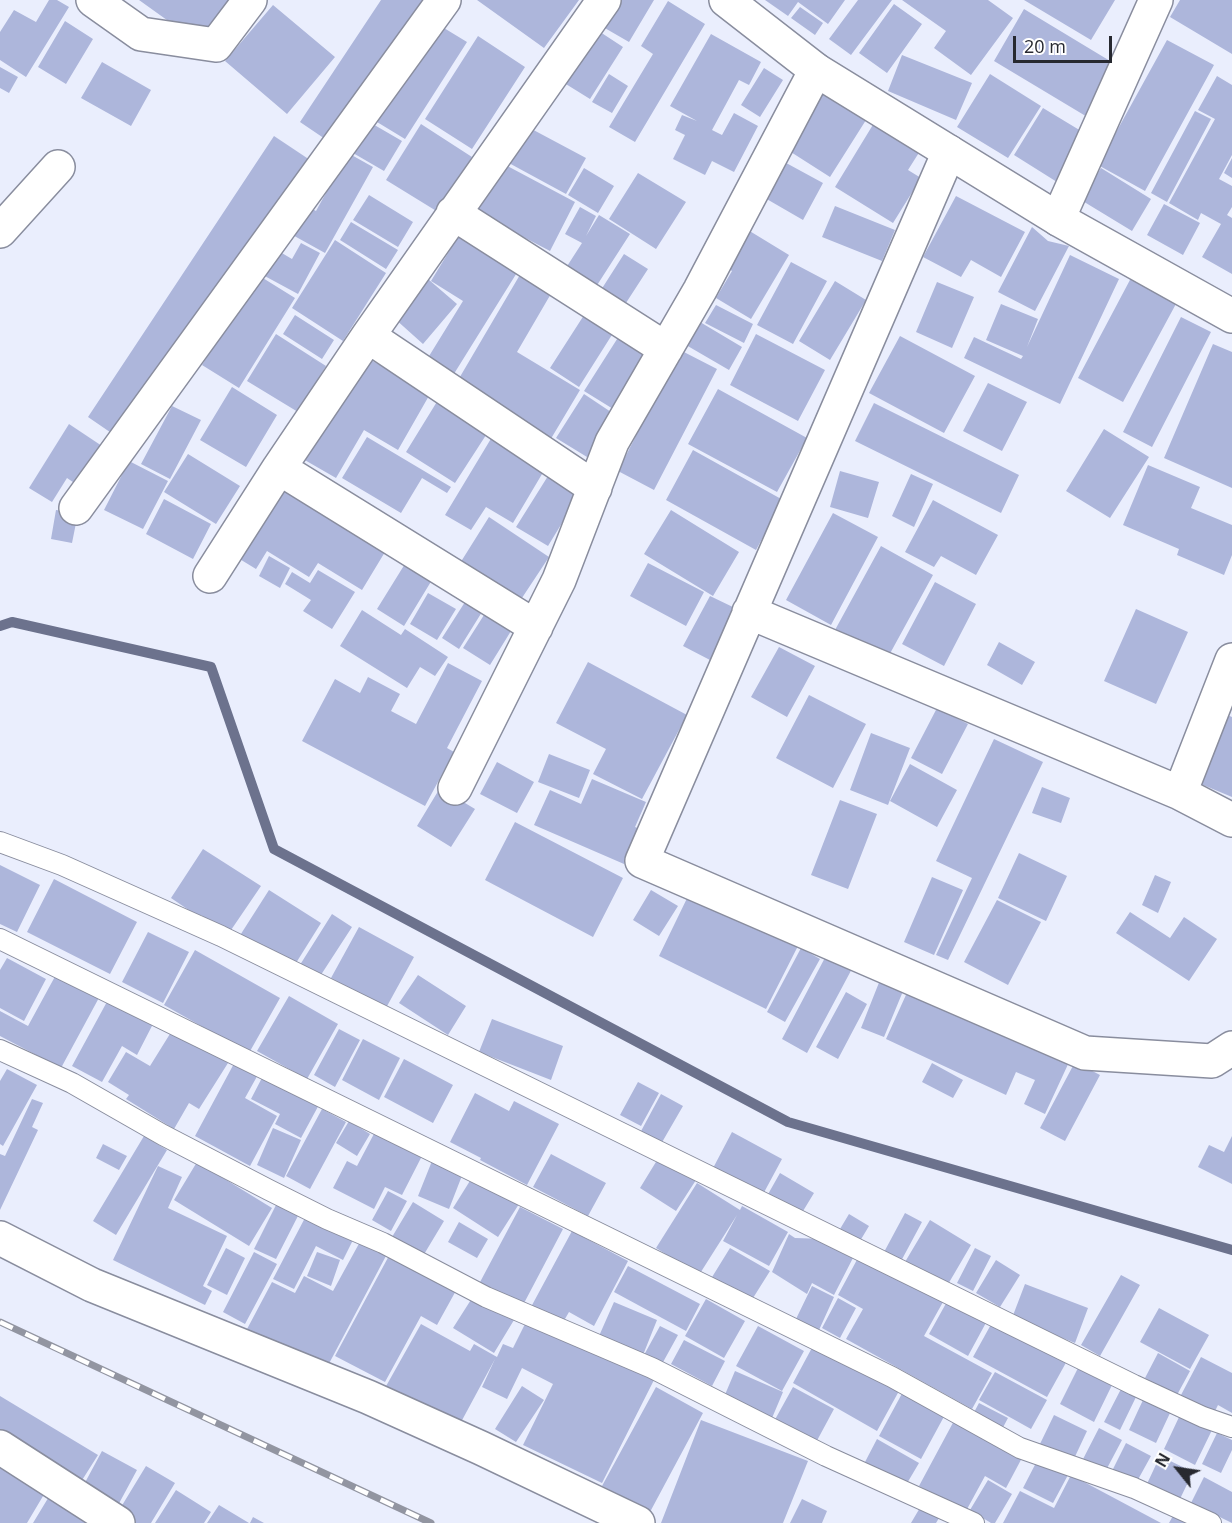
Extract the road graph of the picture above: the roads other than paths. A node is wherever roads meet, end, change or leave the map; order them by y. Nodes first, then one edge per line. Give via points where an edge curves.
1 (93, 0) edge
2 (250, 0) edge
3 (444, 0) edge
4 (604, 0) edge
5 (726, 0) edge
6 (1156, 0) edge
7 (816, 70) junction
8 (948, 152) junction
9 (58, 167) dead end
10 (453, 213) junction
11 (1058, 219) junction
12 (0, 231) edge
13 (1232, 316) edge
14 (368, 336) junction
15 (666, 349) junction
16 (279, 468) junction
17 (595, 488) junction
18 (76, 508) dead end
19 (210, 576) dead end
20 (748, 612) junction
21 (536, 627) junction
22 (1232, 660) edge
23 (455, 788) dead end
24 (1179, 794) junction
25 (1232, 820) edge
26 (0, 842) edge
27 (0, 939) edge
28 (0, 1050) edge
29 (1225, 1059) edge
30 (0, 1238) edge
31 (1232, 1427) edge
32 (0, 1447) edge
33 (118, 1523) edge
34 (638, 1523) edge
35 (974, 1523) edge
36 (1210, 1523) edge

1 - 2 street via 141,34 216,45
3 - 18 street
4 - 10 street
5 - 7 street
6 - 11 street
7 - 8 street
7 - 15 street
8 - 11 street
8 - 20 street
9 - 12 street
10 - 14 street
10 - 15 street
11 - 13 street
14 - 16 street
14 - 17 street
15 - 17 street via 612,442
16 - 19 street
16 - 21 street
17 - 21 street
20 - 24 street
20 - 29 street via 642,861 1085,1053
21 - 23 street
22 - 24 street
24 - 25 street
26 - 31 lane via 62,865 221,936 1124,1380
27 - 36 lane via 881,1372 1020,1448 1134,1488
28 - 35 lane via 72,1083 269,1190 382,1242 486,1297 652,1368 826,1456
30 - 34 street via 92,1285 368,1397
32 - 33 street

